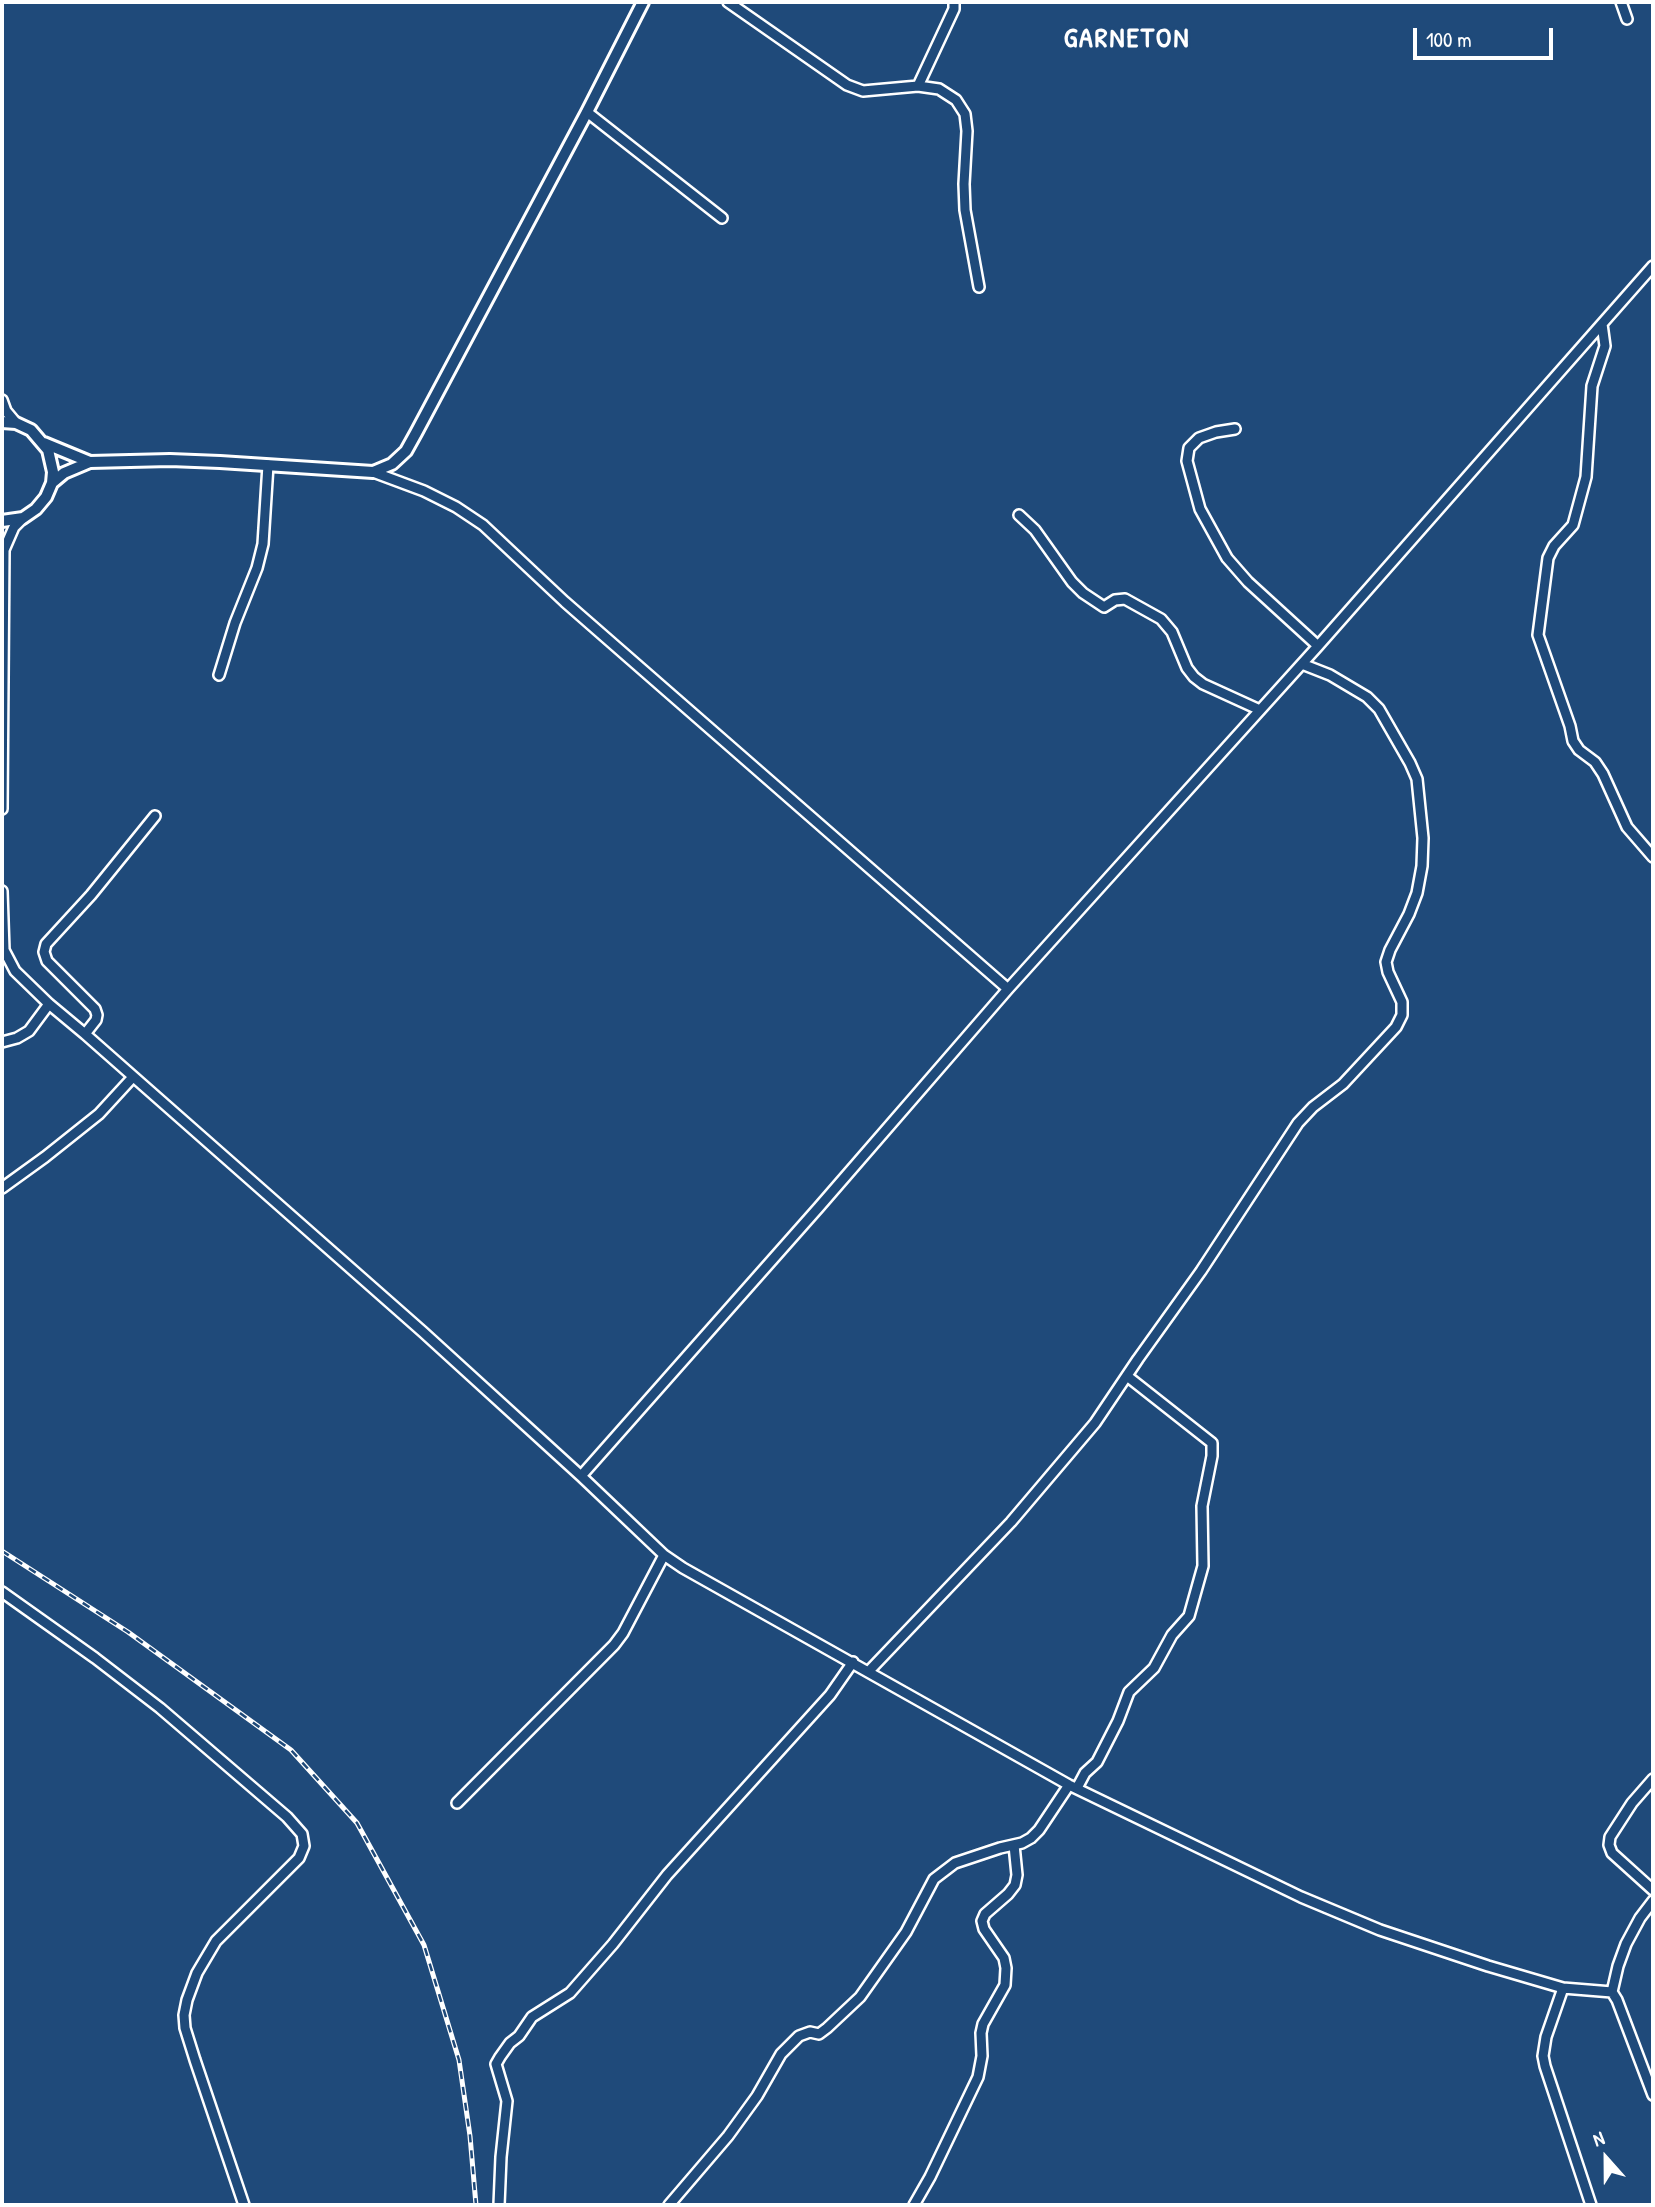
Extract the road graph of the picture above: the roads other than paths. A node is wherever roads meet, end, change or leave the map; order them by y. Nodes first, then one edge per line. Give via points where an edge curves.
1 (643, 2) edge
2 (728, 2) edge
3 (954, 2) edge
4 (1621, 2) edge
5 (1627, 19) dead end
6 (918, 86) junction
7 (587, 112) junction
8 (722, 218) dead end
9 (1653, 266) edge
10 (979, 287) dead end
11 (1602, 324) junction
12 (2, 400) edge
13 (2, 422) edge
14 (16, 423) junction
15 (1235, 429) dead end
16 (42, 441) junction
17 (90, 462) junction
18 (268, 465) junction
19 (373, 472) junction
20 (52, 483) junction
21 (1018, 515) dead end
22 (23, 518) junction
23 (2, 520) edge
24 (3, 547) edge
25 (1318, 646) junction
26 (1302, 664) junction
27 (219, 675) dead end
28 (1260, 710) junction
29 (2, 809) edge
30 (155, 816) dead end
31 (1653, 857) edge
32 (2, 891) edge
33 (1008, 989) junction
34 (48, 1004) junction
35 (85, 1034) junction
36 (2, 1042) edge
37 (133, 1077) junction
38 (2, 1188) edge
39 (1127, 1376) junction
40 (581, 1476) junction
41 (664, 1555) junction
42 (2, 1592) edge
43 (853, 1662) junction
44 (869, 1671) junction
45 (1653, 1780) edge
46 (1073, 1787) junction
47 (457, 1803) dead end
48 (1014, 1845) junction
49 (1653, 1890) edge
50 (1653, 1901) edge
51 (1563, 1988) junction
52 (1612, 1993) junction
53 (1651, 2078) edge
54 (1653, 2095) edge
55 (244, 2205) edge
56 (499, 2205) edge
57 (669, 2205) edge
58 (914, 2205) edge
59 (1591, 2205) edge

1 - 7 street
2 - 6 street via 847,85 863,91
3 - 6 street
4 - 5 street
6 - 10 street via 939,89 957,100 965,114 965,210
7 - 8 street
7 - 19 street via 406,451
9 - 11 street
11 - 25 street
11 - 31 street via 1605,346 1592,386 1586,477 1573,525 1548,558 1538,635 1573,741 1595,762 1627,827
12 - 14 street
13 - 14 street
14 - 16 street
15 - 25 street via 1199,438 1189,448 1187,461 1200,509 1227,558
16 - 17 street
16 - 20 street via 52,461
17 - 18 street
17 - 20 street
18 - 19 street
18 - 27 street via 263,544
19 - 33 street via 424,491 483,525
20 - 22 street via 46,497
21 - 28 street via 1083,593 1104,607 1125,599 1161,619 1168,624 1194,677
22 - 23 street
22 - 24 street
24 - 29 street
25 - 26 street
26 - 28 street
26 - 39 street via 1367,696 1417,779 1422,866 1417,893 1386,962 1402,1002 1402,1015 1343,1084 1298,1123
28 - 33 street
30 - 35 street via 46,944 47,961 95,1009 96,1020
32 - 34 street via 4,950 15,971
33 - 40 street
34 - 35 street
34 - 36 street via 29,1031
35 - 37 street
37 - 38 street via 99,1114
37 - 40 street
39 - 44 street via 1095,1423 1011,1521
39 - 46 street via 1212,1443 1202,1506 1203,1566 1189,1616 1154,1668 1129,1692 1097,1762
40 - 41 street
41 - 43 street
41 - 47 street via 614,1645
42 - 55 street via 160,1708 302,1834 299,1858 216,1941 197,1973 184,2015
43 - 44 street
43 - 56 street via 830,1695 667,1875 570,1993 532,2017 500,2057 496,2064 507,2101
44 - 46 street
45 - 49 street via 1632,1803 1609,1845
46 - 48 street via 1040,1830
46 - 51 street via 1301,1897 1488,1966
48 - 57 street via 955,1863 933,1879 905,1932 860,1997 819,2034 799,2036 780,2054 728,2136
48 - 58 street via 1015,1885 982,1922 1004,1958 1005,1985 983,2024 978,2077
50 - 52 street via 1626,1944
51 - 52 street
51 - 59 street via 1543,2056
52 - 53 street
53 - 54 street

